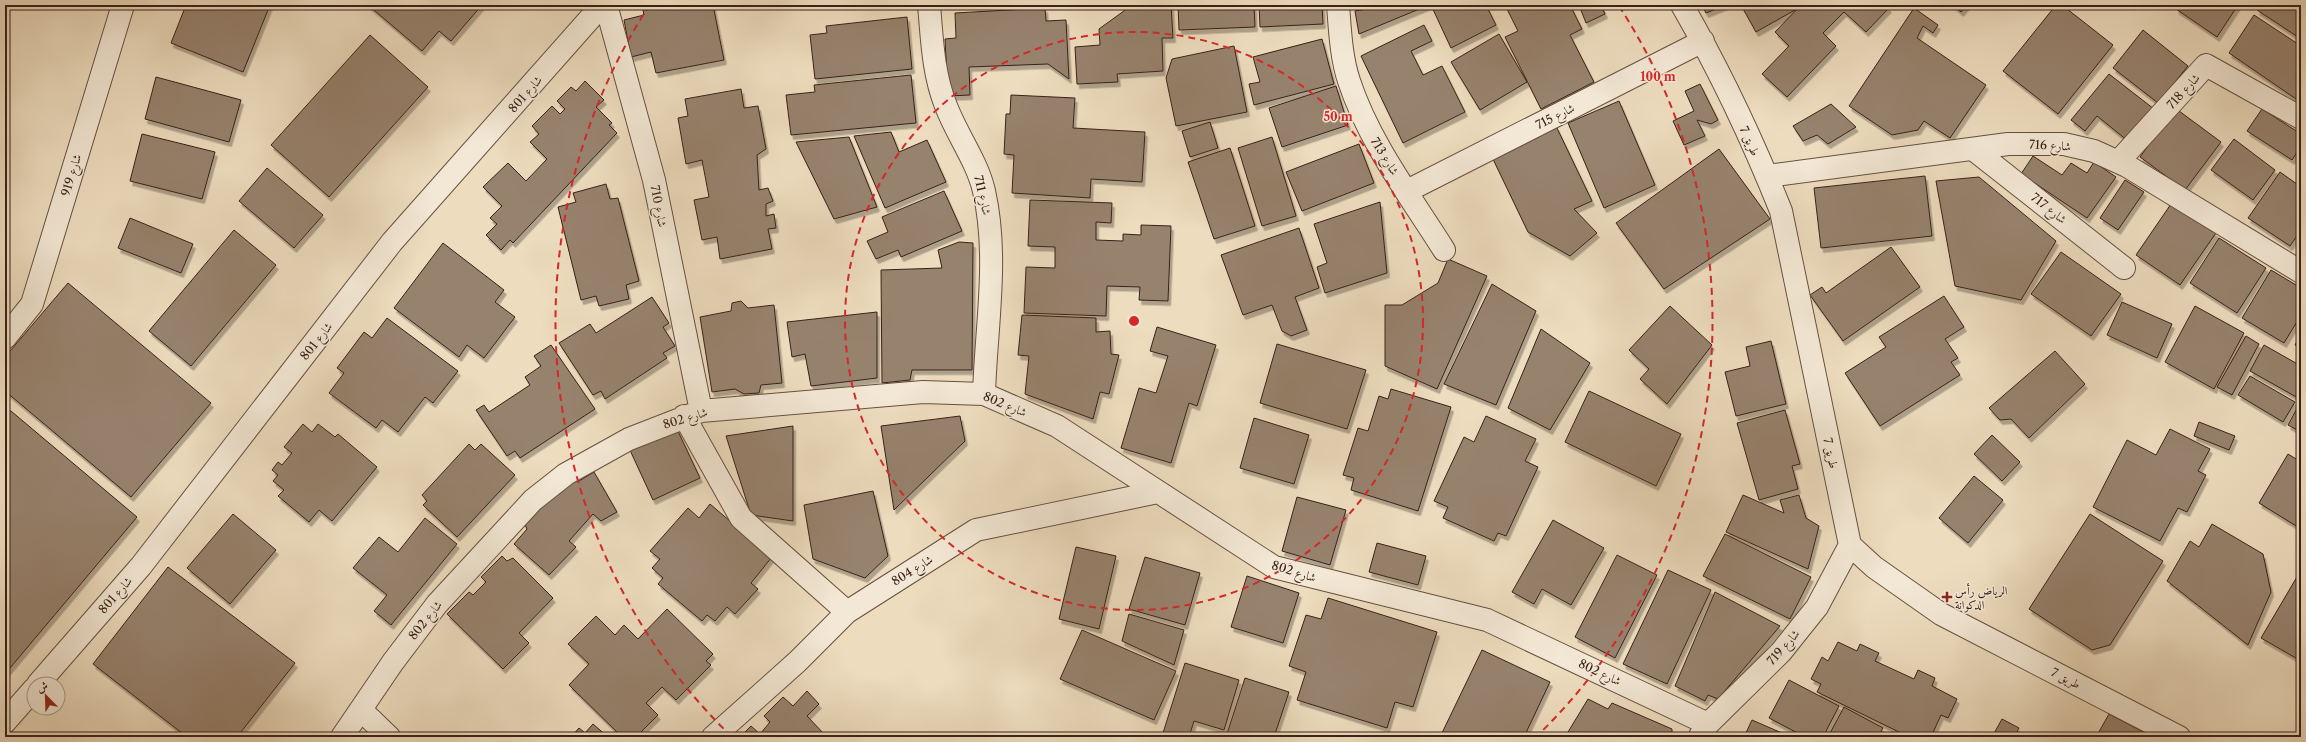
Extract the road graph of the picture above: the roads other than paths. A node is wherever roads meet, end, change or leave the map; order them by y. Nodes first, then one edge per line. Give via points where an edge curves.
1 (123, 5) edge
2 (602, 5) edge
3 (606, 5) edge
4 (929, 5) edge
5 (1338, 5) edge
6 (1682, 5) edge
7 (1703, 41) junction
8 (2301, 118) edge
9 (1973, 149) junction
10 (2118, 162) junction
11 (1767, 176) junction
12 (1407, 191) junction
13 (1444, 250) dead end
14 (2124, 268) dead end
15 (2301, 272) edge
16 (5, 338) edge
17 (984, 394) junction
18 (693, 413) junction
19 (1158, 492) junction
20 (1850, 545) junction
21 (847, 612) junction
22 (45, 676) edge
23 (26, 698) edge
24 (361, 710) junction
25 (5, 722) edge
26 (1703, 731) edge
27 (342, 737) edge
28 (389, 737) edge
29 (713, 737) edge
30 (2179, 737) edge

1 - 16 street, شارع 919 via 32,304
2 - 22 street, شارع 801 via 392,242 141,566
3 - 18 street, شارع 710 via 654,180
4 - 17 street, شارع 711 via 938,86 946,108 978,171 988,218 991,259
5 - 12 street, شارع 713 via 1348,79 1365,124
6 - 7 street, 7 طريق
7 - 11 street, 7 طريق
7 - 12 street, شارع 715
8 - 10 street, شارع 718 via 2206,65
9 - 10 street, شارع 716 via 2008,144 2064,144 2094,151
9 - 11 street, شارع 716
9 - 14 street, شارع 717
10 - 15 street, شارع 716
11 - 20 street, 7 طريق via 1781,211
12 - 13 street, شارع 713
17 - 18 street, شارع 802 via 923,392
17 - 19 street, شارع 802 via 1057,426
18 - 21 street, شارع 710 via 741,518
18 - 24 street, شارع 802 via 623,442 566,474 533,500 437,604
19 - 21 street, شارع 804 via 976,530
19 - 26 street, شارع 802 via 1274,567 1487,620
20 - 26 street, شارع 719 via 1817,607 1804,624 1781,652
20 - 30 street, 7 طريق via 1874,567 1941,614
21 - 29 street, شارع 804 via 797,662
23 - 25 street
24 - 27 street, شارع 802
24 - 28 street

